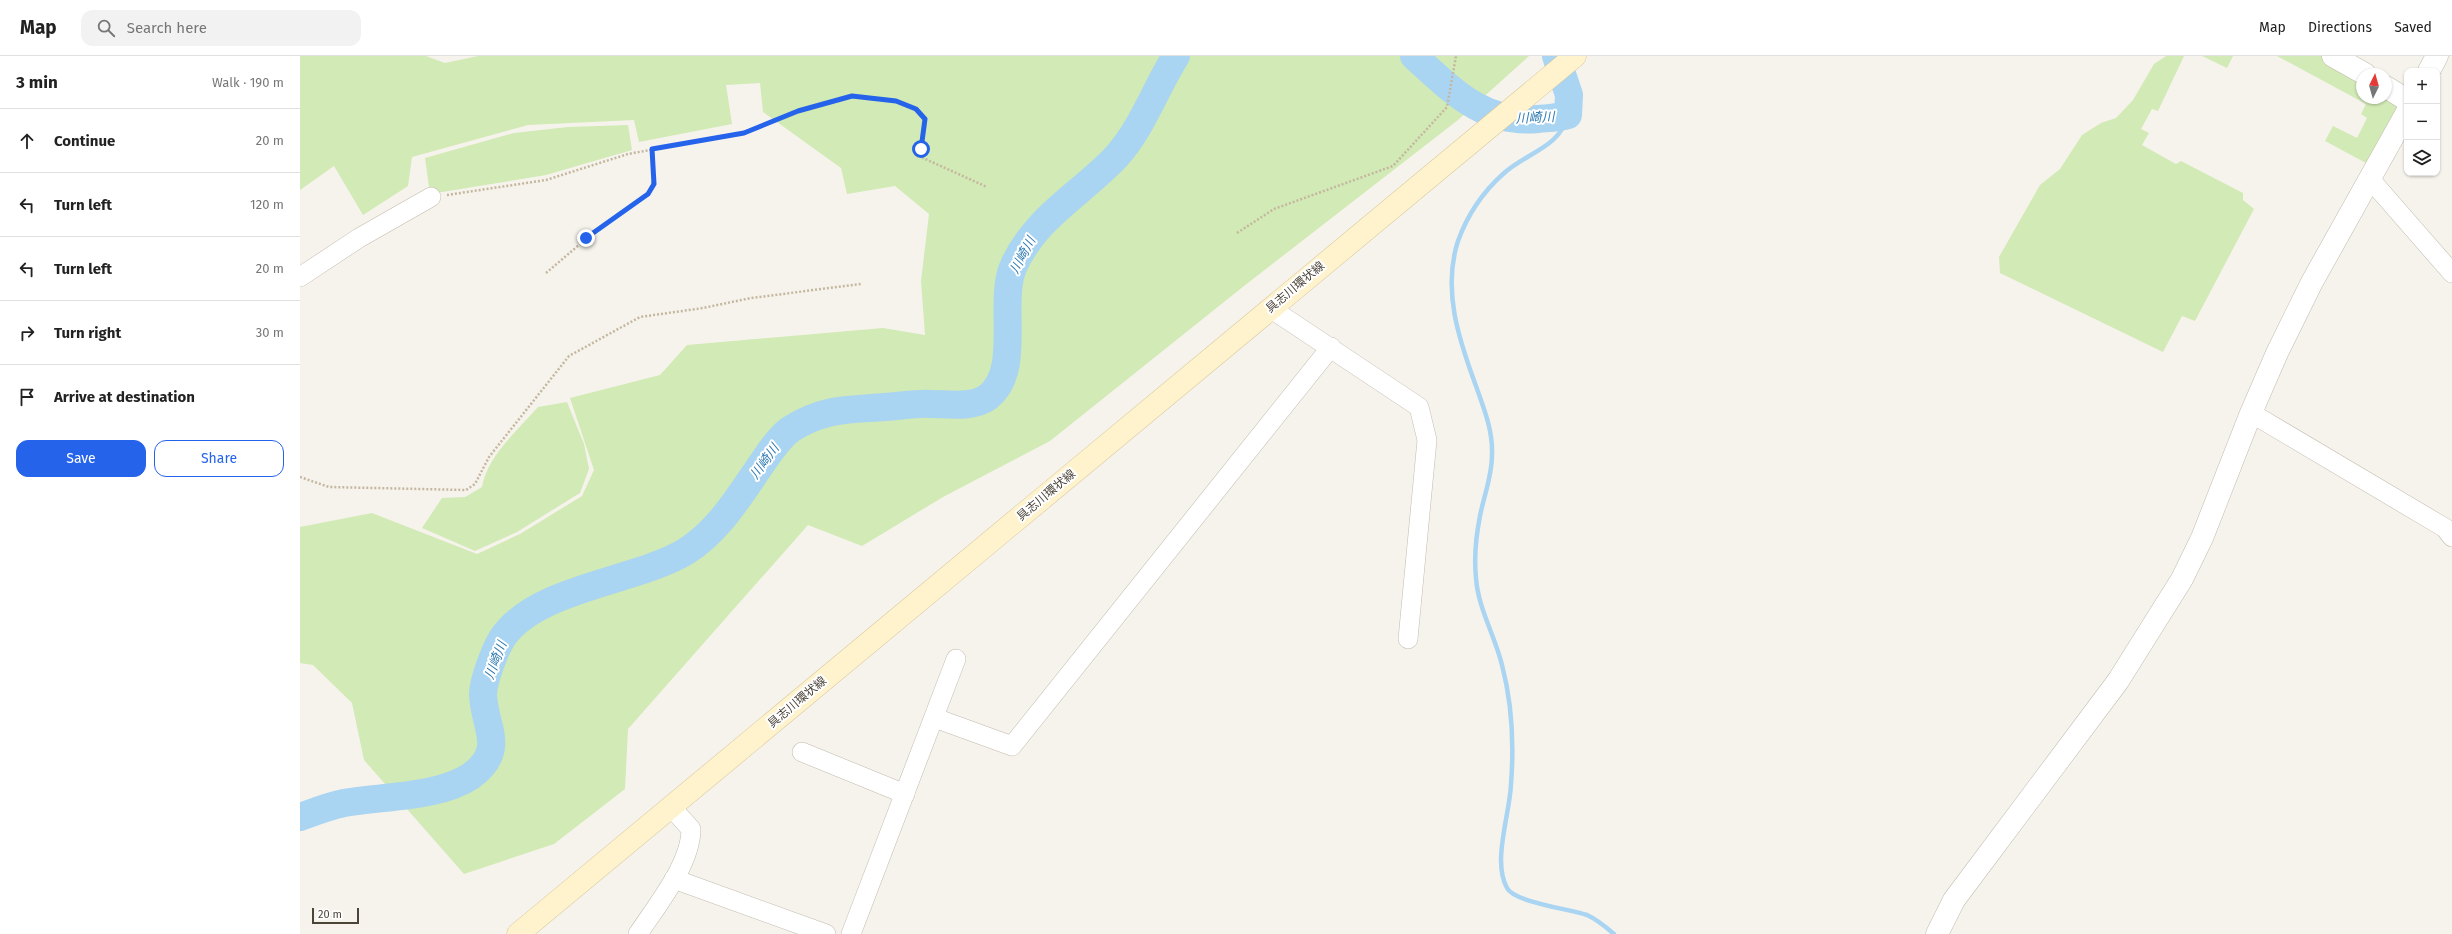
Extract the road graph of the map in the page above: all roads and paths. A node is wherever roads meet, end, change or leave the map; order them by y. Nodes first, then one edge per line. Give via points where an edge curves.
1 (1456, 56) edge
2 (1576, 56) edge
3 (2333, 56) edge
4 (2436, 56) edge
5 (2430, 68) edge
6 (2356, 69) edge
7 (2392, 91) edge
8 (2404, 98) edge
9 (2404, 117) edge
10 (652, 149) junction
11 (2370, 179) junction
12 (987, 187) dead end
13 (431, 197) joint
14 (1237, 234) dead end
15 (546, 272) dead end
16 (2452, 272) edge
17 (300, 277) edge
18 (861, 284) dead end
19 (1270, 308) junction
20 (1331, 347) junction
21 (2251, 413) junction
22 (300, 477) edge
23 (2452, 537) edge
24 (1408, 639) dead end
25 (956, 659) dead end
26 (935, 718) junction
27 (802, 752) dead end
28 (905, 794) junction
29 (672, 807) junction
30 (674, 879) junction
31 (518, 934) edge
32 (638, 934) edge
33 (826, 934) edge
34 (851, 934) edge
35 (1936, 934) edge

1 - 14 path via 1447,107 1393,166 1274,209
2 - 19 main road, 具志川環状線
3 - 6 street
4 - 5 street
7 - 8 street
9 - 11 street
10 - 12 path via 744,133 798,111 852,96 896,101 916,109 925,119 921,153 923,158
10 - 13 path via 546,180
10 - 15 path via 654,179 648,194 586,238
11 - 16 street
11 - 21 street via 2312,282
13 - 17 street via 359,238
18 - 22 path via 751,298 640,317 569,356 489,457 475,484 466,490 329,487
19 - 20 street
19 - 29 main road, 具志川環状線
20 - 24 street via 1419,407 1427,440
20 - 26 street via 1012,746
21 - 23 street via 2445,528
21 - 35 street via 2202,538 2162,613 2118,681 1954,900
25 - 26 street
26 - 28 street
27 - 28 street
28 - 34 street
29 - 30 street via 691,829 691,843
29 - 31 main road, 具志川環状線
30 - 32 street
30 - 33 street

